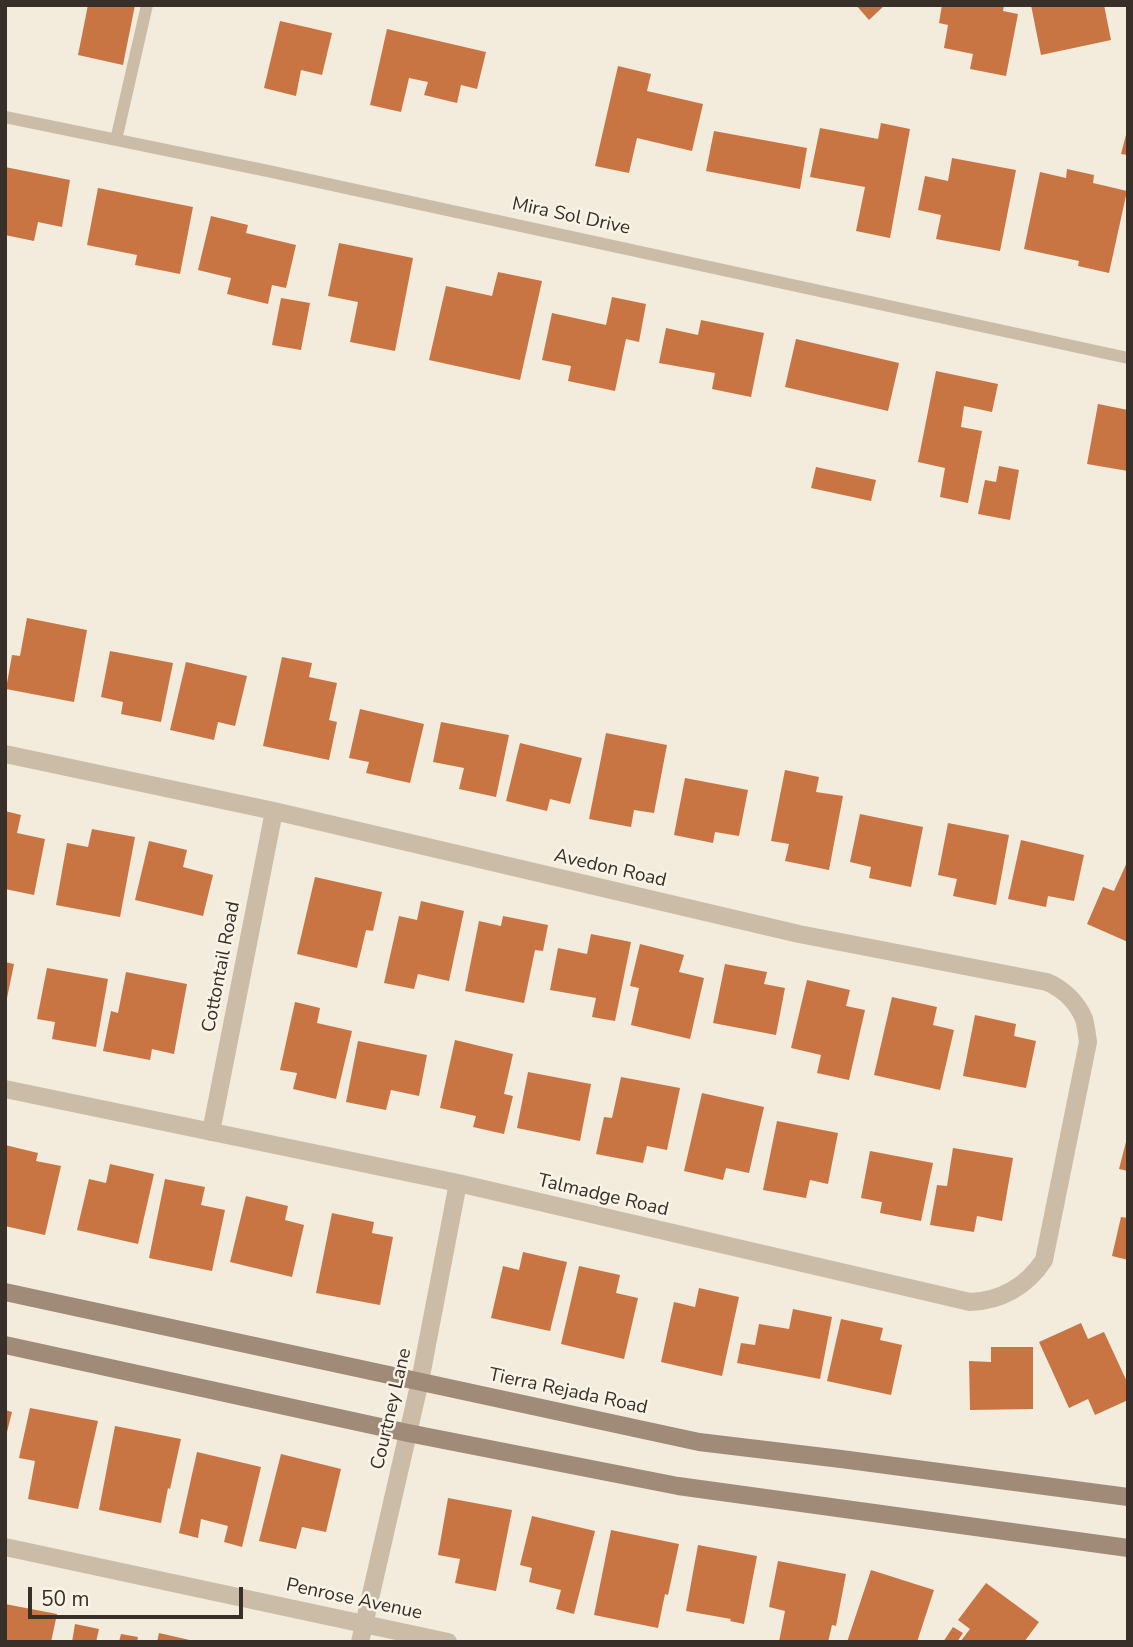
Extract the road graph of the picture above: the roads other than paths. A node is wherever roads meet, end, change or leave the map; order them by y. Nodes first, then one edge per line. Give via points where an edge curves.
1 (147, 5) edge
2 (5, 117) edge
3 (116, 140) junction
4 (1128, 358) edge
5 (5, 754) edge
6 (274, 811) junction
7 (5, 1089) edge
8 (1071, 1126) joint
9 (211, 1132) junction
10 (458, 1184) junction
11 (5, 1292) edge
12 (5, 1345) edge
13 (420, 1381) junction
14 (408, 1433) junction
15 (1128, 1497) edge
16 (5, 1547) edge
17 (1128, 1548) edge
18 (364, 1623) junction
19 (360, 1642) edge
20 (448, 1642) edge

1 - 3 lane
2 - 3 lane, Mira Sol Drive
3 - 4 lane, Mira Sol Drive
5 - 6 street, Avedon Road
6 - 8 street, Avedon Road via 799,934 1047,982 1069,995 1084,1018 1088,1042
6 - 9 street, Cottontail Road
7 - 9 street, Talmadge Road
8 - 10 street, Talmadge Road via 1044,1260 1027,1281 983,1302
9 - 10 street, Talmadge Road
10 - 13 street, Courtney Lane
11 - 13 main road, Tierra Rejada Road
12 - 14 main road
13 - 14 street, Courtney Lane
13 - 15 main road, Tierra Rejada Road via 699,1442
14 - 17 main road via 678,1486
14 - 18 street, Courtney Lane
16 - 18 street, Penrose Avenue
18 - 19 street, Courtney Lane
18 - 20 street, Penrose Avenue

